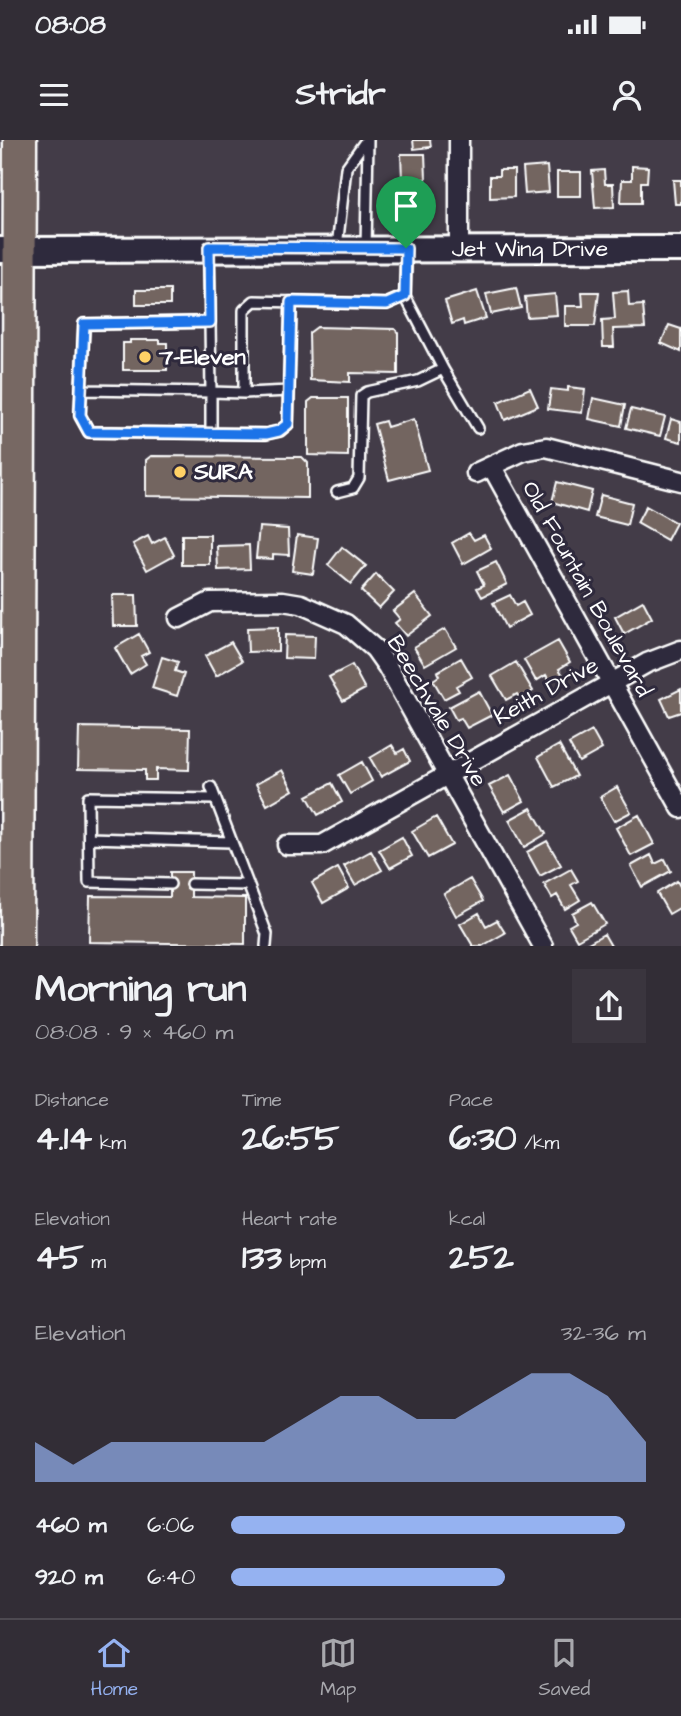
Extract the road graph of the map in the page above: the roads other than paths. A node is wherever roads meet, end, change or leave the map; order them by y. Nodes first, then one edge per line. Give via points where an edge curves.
1 (20, 140) edge
2 (367, 140) edge
3 (459, 140) edge
4 (209, 247) junction
5 (337, 247) junction
6 (366, 248) junction
7 (406, 248) junction
8 (458, 248) junction
9 (10, 249) edge
10 (681, 249) edge
11 (405, 296) junction
12 (291, 302) junction
13 (210, 322) junction
14 (443, 369) junction
15 (81, 390) junction
16 (289, 391) junction
17 (211, 393) junction
18 (244, 393) junction
19 (478, 428) dead end
20 (211, 433) junction
21 (681, 481) edge
22 (337, 492) dead end
23 (179, 618) dead end
24 (681, 650) edge
25 (610, 683) junction
26 (447, 774) junction
27 (211, 787) dead end
28 (215, 799) junction
29 (681, 808) edge
30 (89, 838) junction
31 (231, 842) junction
32 (287, 845) dead end
33 (170, 884) dead end
34 (191, 884) dead end
35 (248, 885) junction
36 (17, 946) edge
37 (266, 946) edge
38 (542, 946) edge

1 - 9 highway
2 - 5 lane via 346,168
2 - 6 lane
3 - 8 street
4 - 5 main road, Jet Wing Drive
4 - 9 main road, Jet Wing Drive
4 - 13 lane
5 - 6 main road, Jet Wing Drive
6 - 7 main road, Jet Wing Drive
7 - 8 main road, Jet Wing Drive
7 - 11 lane
8 - 10 main road, Jet Wing Drive
9 - 36 highway
11 - 12 lane via 387,304
11 - 14 lane
12 - 16 lane
12 - 18 lane via 254,301 244,310
13 - 15 lane via 84,324
13 - 17 lane
14 - 19 lane
14 - 22 lane via 418,381 361,396 359,478 354,488
15 - 17 lane
15 - 20 lane via 80,415 89,432
16 - 18 lane
16 - 20 lane via 288,424 279,431
17 - 18 lane
17 - 20 lane
21 - 25 street, Old Fountain Boulevard via 546,447 523,451 484,470
23 - 26 street, Beechvale Drive via 210,602 283,601 332,615 375,649
24 - 25 street, Keith Drive
25 - 26 street, Keith Drive
25 - 29 street, Old Fountain Boulevard
26 - 32 street, Keith Drive via 322,845
26 - 38 street, Beechvale Drive
27 - 28 lane
28 - 30 lane via 88,797
28 - 31 lane
30 - 31 lane
30 - 33 lane via 89,882
31 - 35 lane
34 - 35 lane
35 - 37 lane via 267,934

